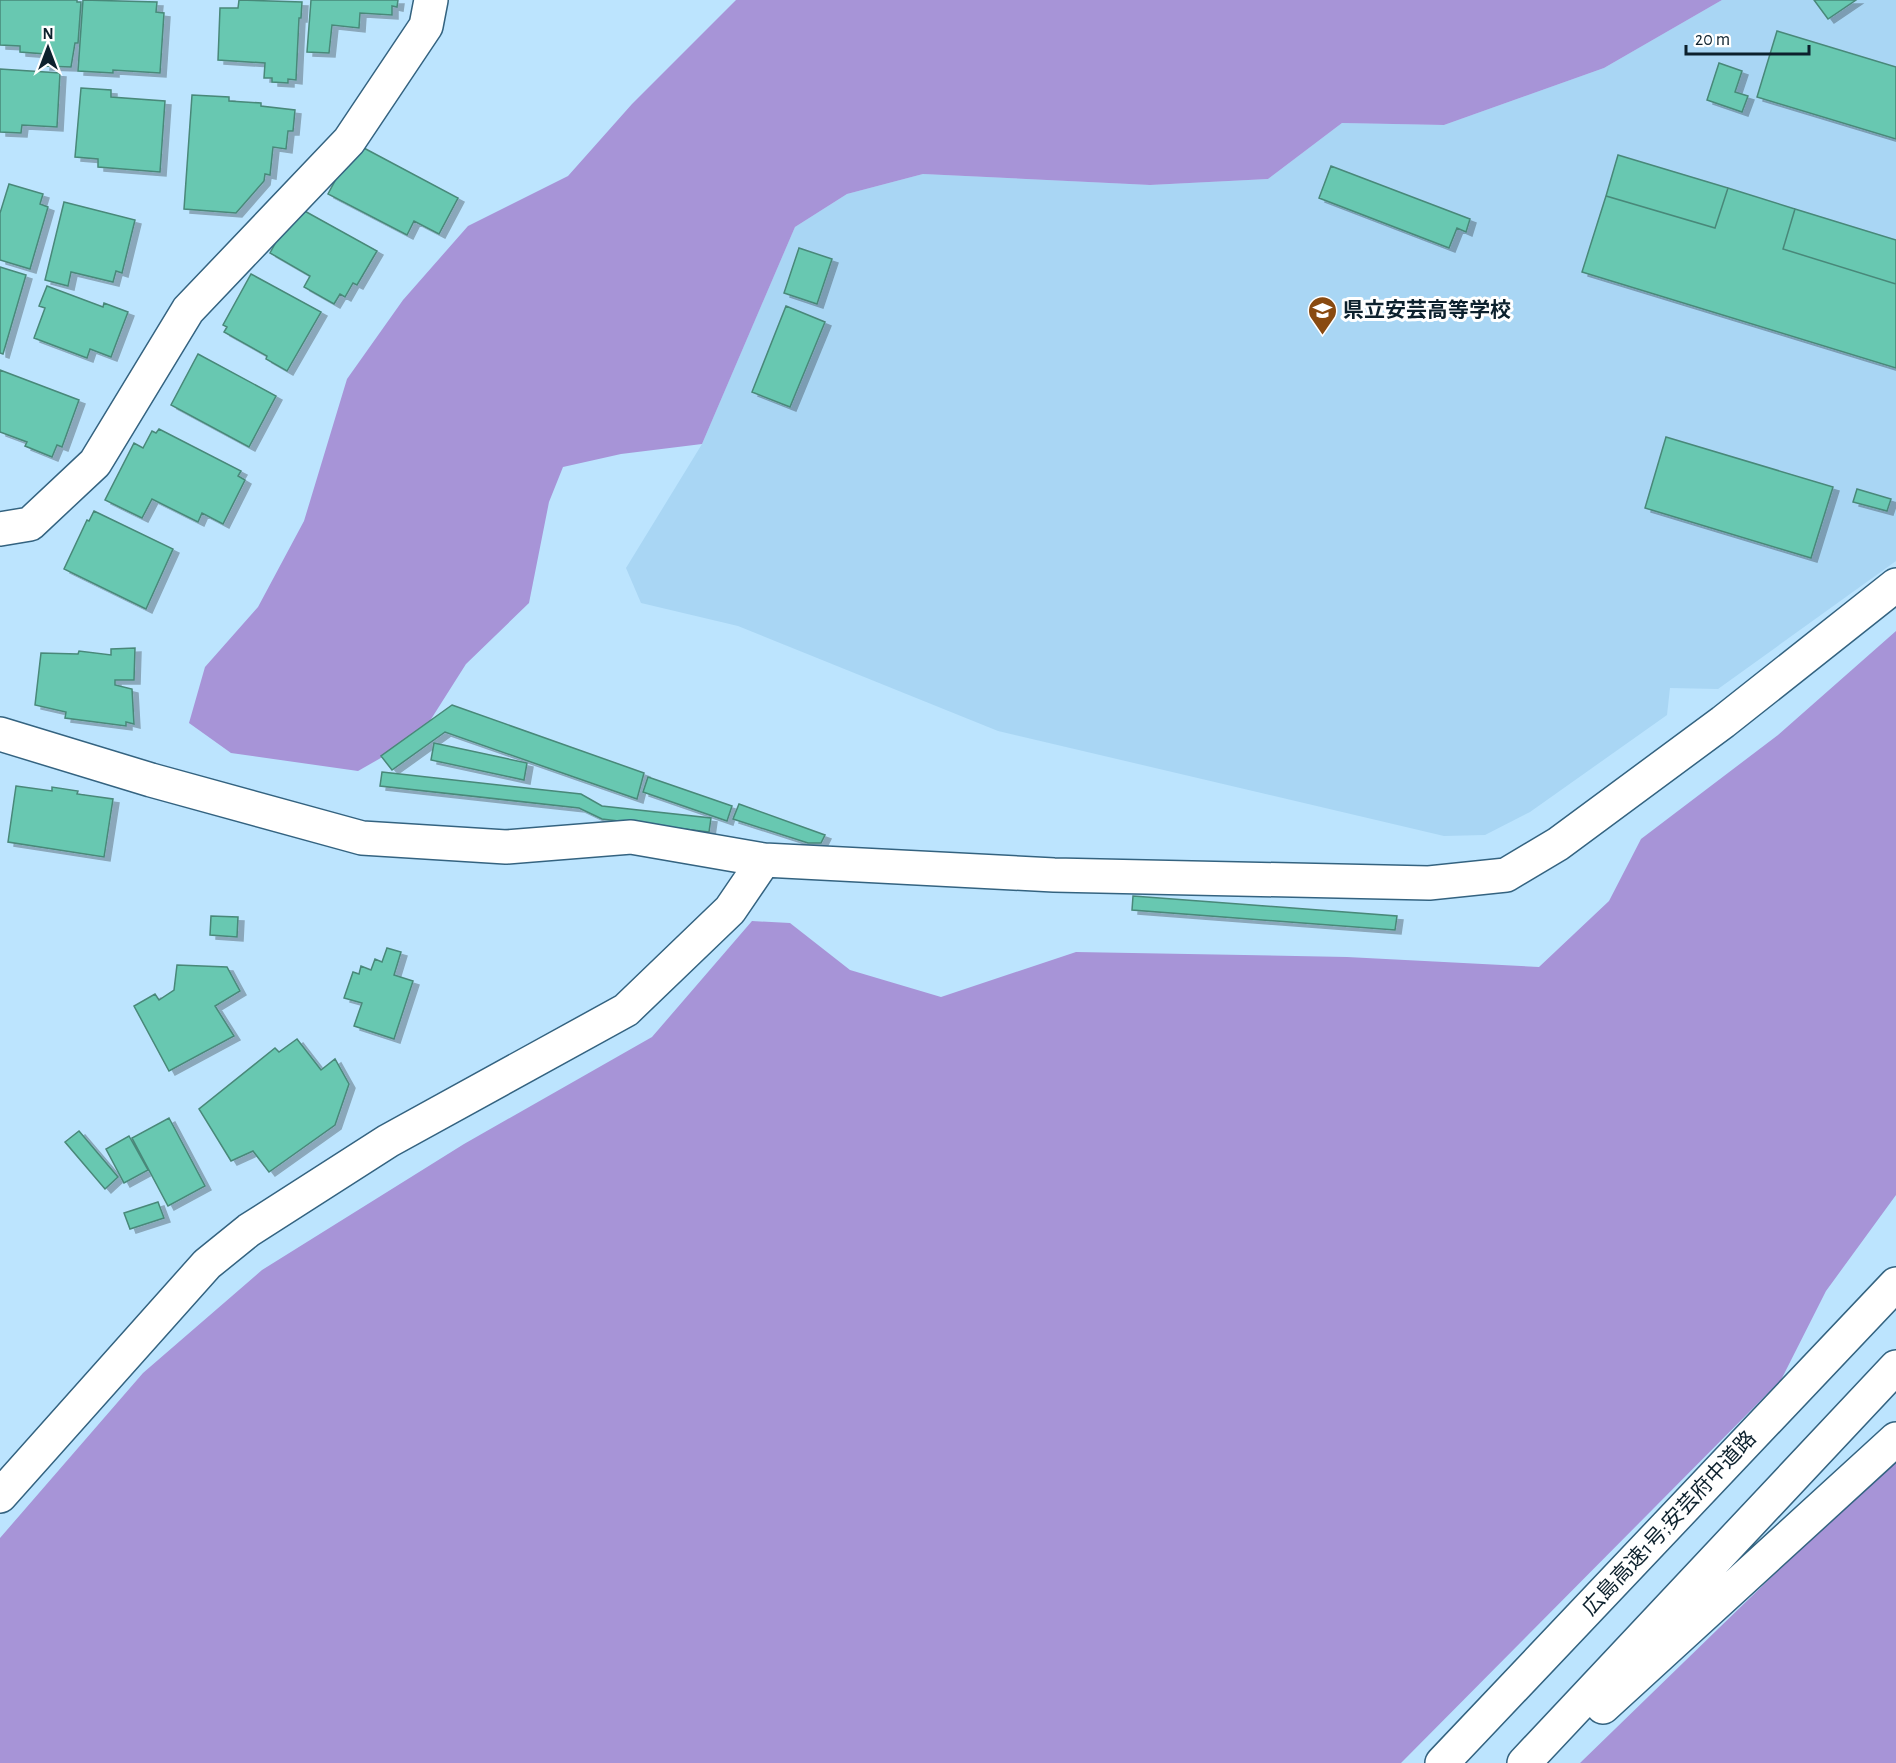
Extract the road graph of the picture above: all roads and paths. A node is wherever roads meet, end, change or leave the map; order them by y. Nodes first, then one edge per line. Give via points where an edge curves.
1 (431, 0) edge
2 (0, 529) edge
3 (1896, 585) edge
4 (0, 734) edge
5 (764, 860) junction
6 (1896, 1284) edge
7 (1885, 1378) edge
8 (1896, 1439) edge
9 (0, 1496) edge
10 (1442, 1763) edge
11 (1524, 1763) edge
12 (1541, 1763) edge

1 - 2 main road via 426,26 349,141 188,310 95,463 30,524
3 - 5 main road via 1642,783 1558,844 1506,875 1429,883 1101,876
4 - 5 main road via 362,838 506,847 631,837
5 - 9 main road via 730,910 626,1010 388,1141 249,1230 207,1264
6 - 10 main road, 広島高速1号;安芸府中道路
7 - 11 main road
8 - 12 main road

